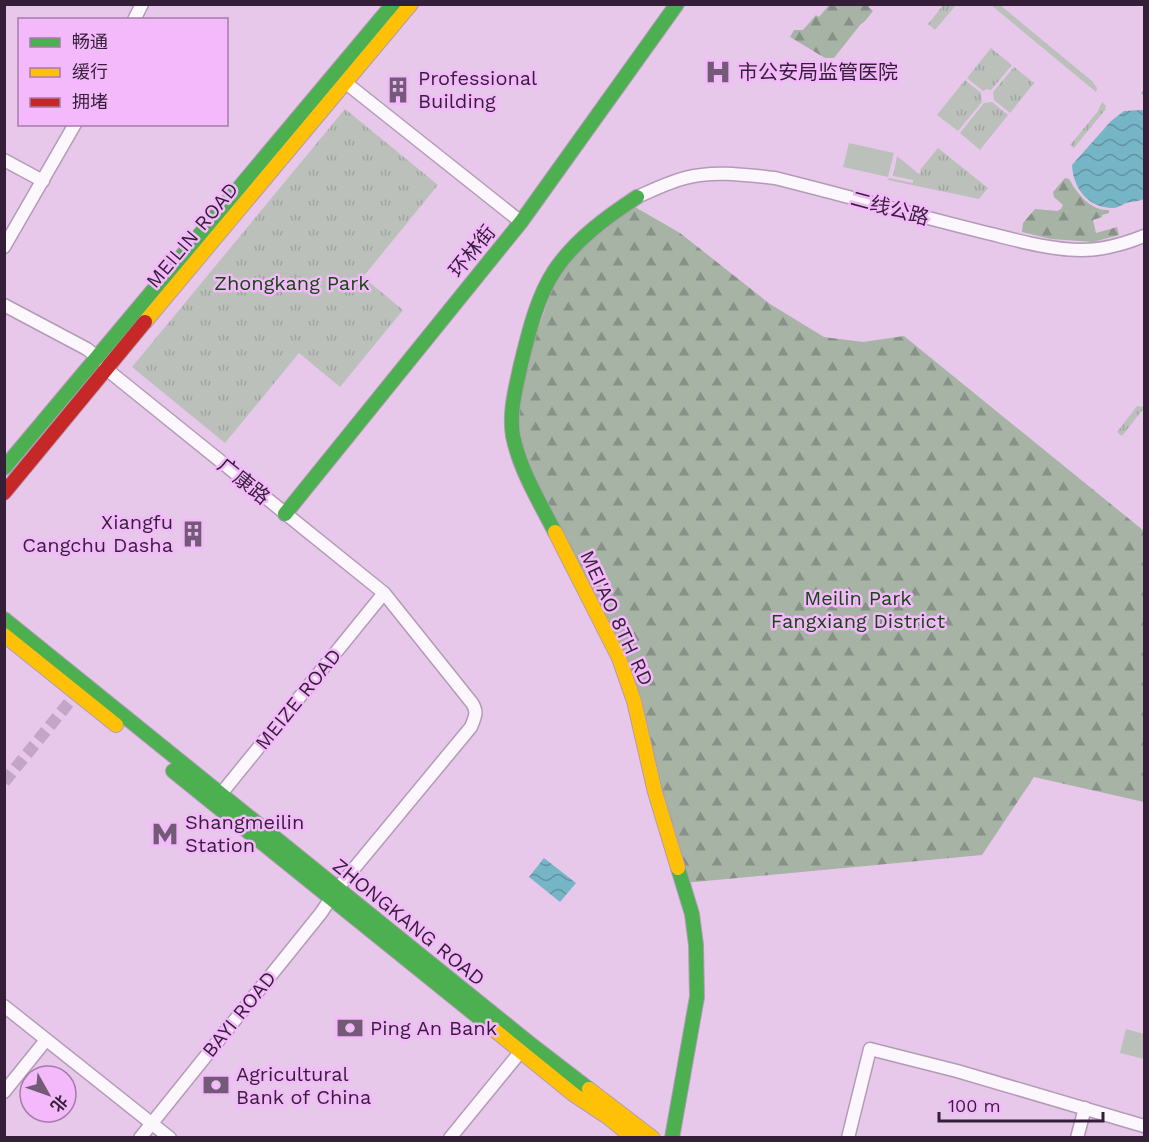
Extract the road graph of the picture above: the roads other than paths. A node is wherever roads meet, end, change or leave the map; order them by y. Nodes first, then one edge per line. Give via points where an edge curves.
1 (142, 4) edge
2 (393, 4) edge
3 (411, 4) edge
4 (677, 4) edge
5 (135, 18) edge
6 (346, 83) junction
7 (74, 126) edge
8 (4, 160) edge
9 (43, 182) junction
10 (637, 197) joint
11 (521, 222) junction
12 (1144, 237) edge
13 (4, 247) edge
14 (4, 305) edge
15 (97, 357) junction
16 (105, 368) junction
17 (4, 468) edge
18 (4, 493) edge
19 (285, 514) junction
20 (384, 594) junction
21 (4, 619) edge
22 (4, 634) edge
23 (217, 800) junction
24 (333, 894) junction
25 (4, 1006) edge
26 (46, 1040) junction
27 (525, 1047) junction
28 (4, 1092) edge
29 (1085, 1108) junction
30 (151, 1123) junction
31 (1144, 1126) edge
32 (140, 1137) edge
33 (170, 1137) edge
34 (450, 1137) edge
35 (633, 1137) edge
36 (653, 1137) edge
37 (672, 1137) edge
38 (848, 1137) edge
39 (1077, 1137) edge

1 - 5 street
2 - 15 main road, MEILIN ROAD
3 - 6 main road, MEILIN ROAD
4 - 11 main road, 环林街
6 - 11 street
6 - 16 main road, MEILIN ROAD
7 - 9 street
8 - 9 street
9 - 13 street
10 - 12 street, 二线公路 via 687,177 745,175 775,178 1058,249 1106,248
10 - 37 main road, MEI'AO 8TH RD via 573,248 547,285 528,335 512,424 525,473 619,658 692,914 698,997
11 - 19 main road, 环林街
14 - 15 street
15 - 17 main road, MEILIN ROAD
16 - 18 main road, MEILIN ROAD
16 - 19 street, 广康路
19 - 20 street, 广康路
20 - 23 street, MEIZE ROAD
20 - 24 street, 广康路 via 472,702 475,717 471,727
21 - 23 main road, ZHONGKANG ROAD
22 - 23 main road, ZHONGKANG ROAD
23 - 24 main road, ZHONGKANG ROAD
24 - 27 main road, ZHONGKANG ROAD
24 - 30 street, BAYI ROAD
25 - 26 street
26 - 28 street
26 - 30 street
27 - 34 street
27 - 35 main road, ZHONGKANG ROAD via 573,1094
27 - 36 main road, ZHONGKANG ROAD
29 - 31 street
29 - 38 street via 870,1049
29 - 39 street
30 - 32 street, BAYI ROAD
30 - 33 street

